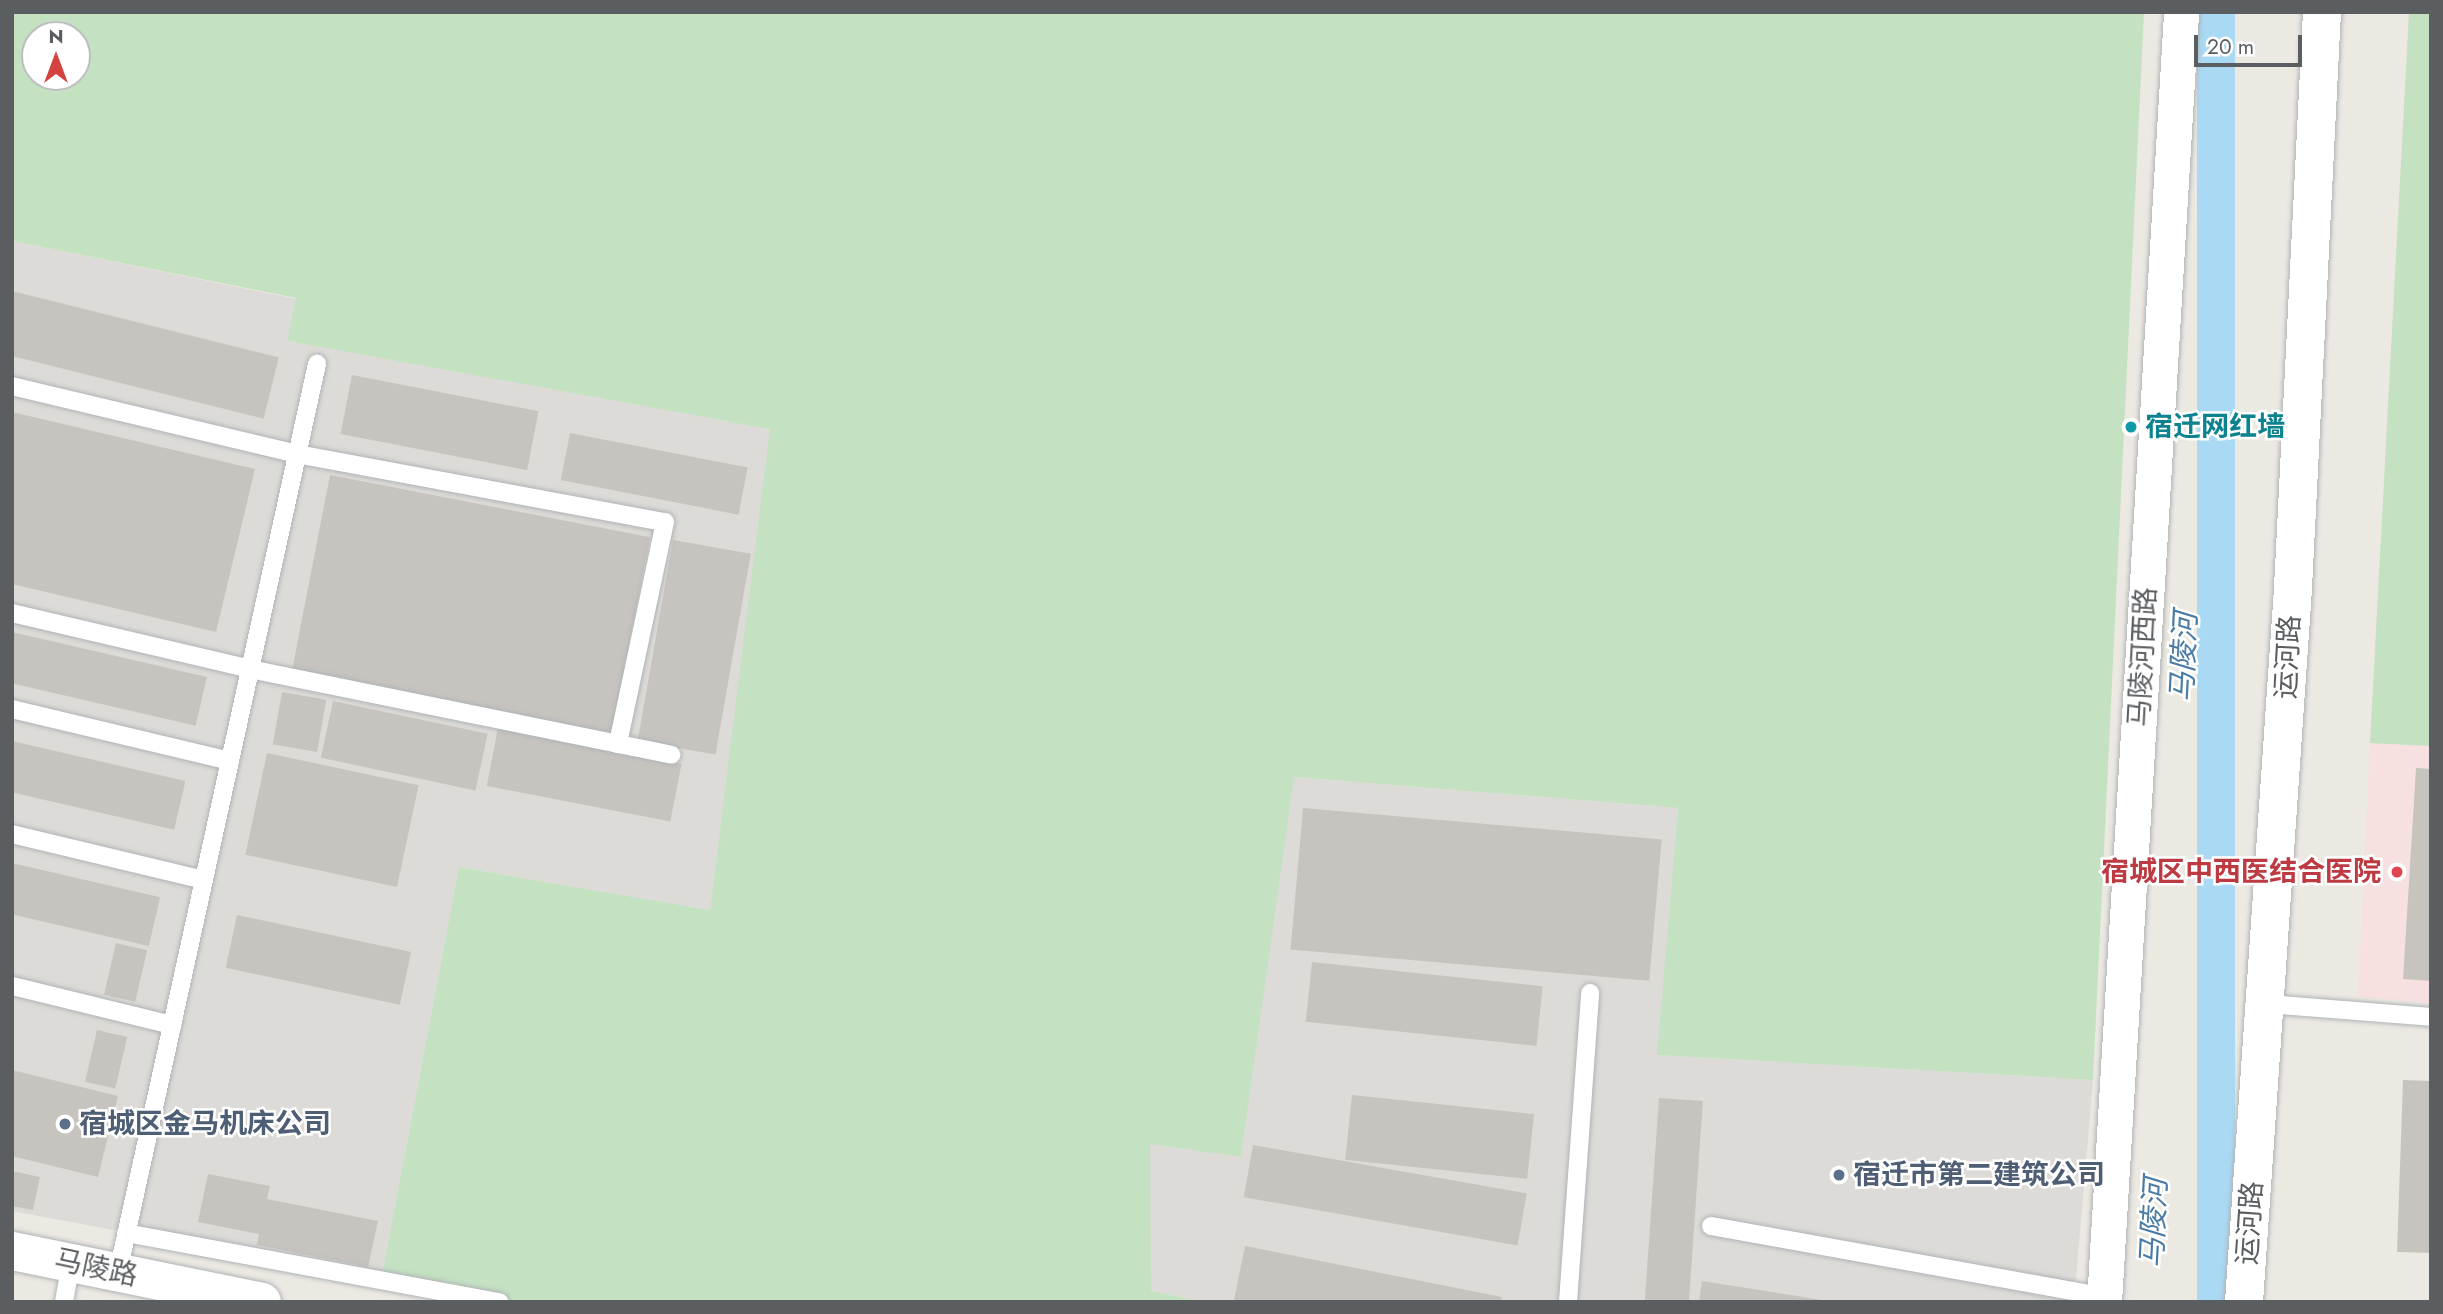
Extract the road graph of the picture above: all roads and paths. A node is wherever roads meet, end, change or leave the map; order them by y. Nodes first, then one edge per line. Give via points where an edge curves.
1 (2181, 12) edge
2 (2322, 12) edge
3 (317, 364) dead end
4 (12, 386) edge
5 (297, 454) junction
6 (12, 613) edge
7 (250, 669) junction
8 (12, 709) edge
9 (618, 744) junction
10 (671, 755) dead end
11 (230, 761) junction
12 (12, 834) edge
13 (204, 880) junction
14 (12, 986) edge
15 (1590, 993) dead end
16 (2267, 1004) junction
17 (2431, 1017) edge
18 (172, 1025) junction
19 (1711, 1226) dead end
20 (126, 1233) junction
21 (12, 1251) edge
22 (71, 1263) junction
23 (118, 1272) junction
24 (2105, 1300) edge
25 (64, 1302) edge
26 (262, 1302) edge
27 (500, 1302) edge
28 (1568, 1302) edge
29 (2244, 1302) edge

1 - 24 street, 马陵河西路
2 - 16 street, 运河路
3 - 5 lane
4 - 5 lane
5 - 7 lane
5 - 9 lane via 665,522
6 - 7 lane
7 - 9 lane
7 - 11 lane
8 - 11 lane
9 - 10 lane
11 - 13 lane
12 - 13 lane
13 - 18 lane
14 - 18 lane
15 - 28 lane
16 - 17 lane
16 - 29 street, 运河路
18 - 20 lane
19 - 24 lane
20 - 23 lane
20 - 27 lane
21 - 22 street, 马陵路
22 - 23 street, 马陵路
22 - 25 lane
23 - 26 street, 马陵路

